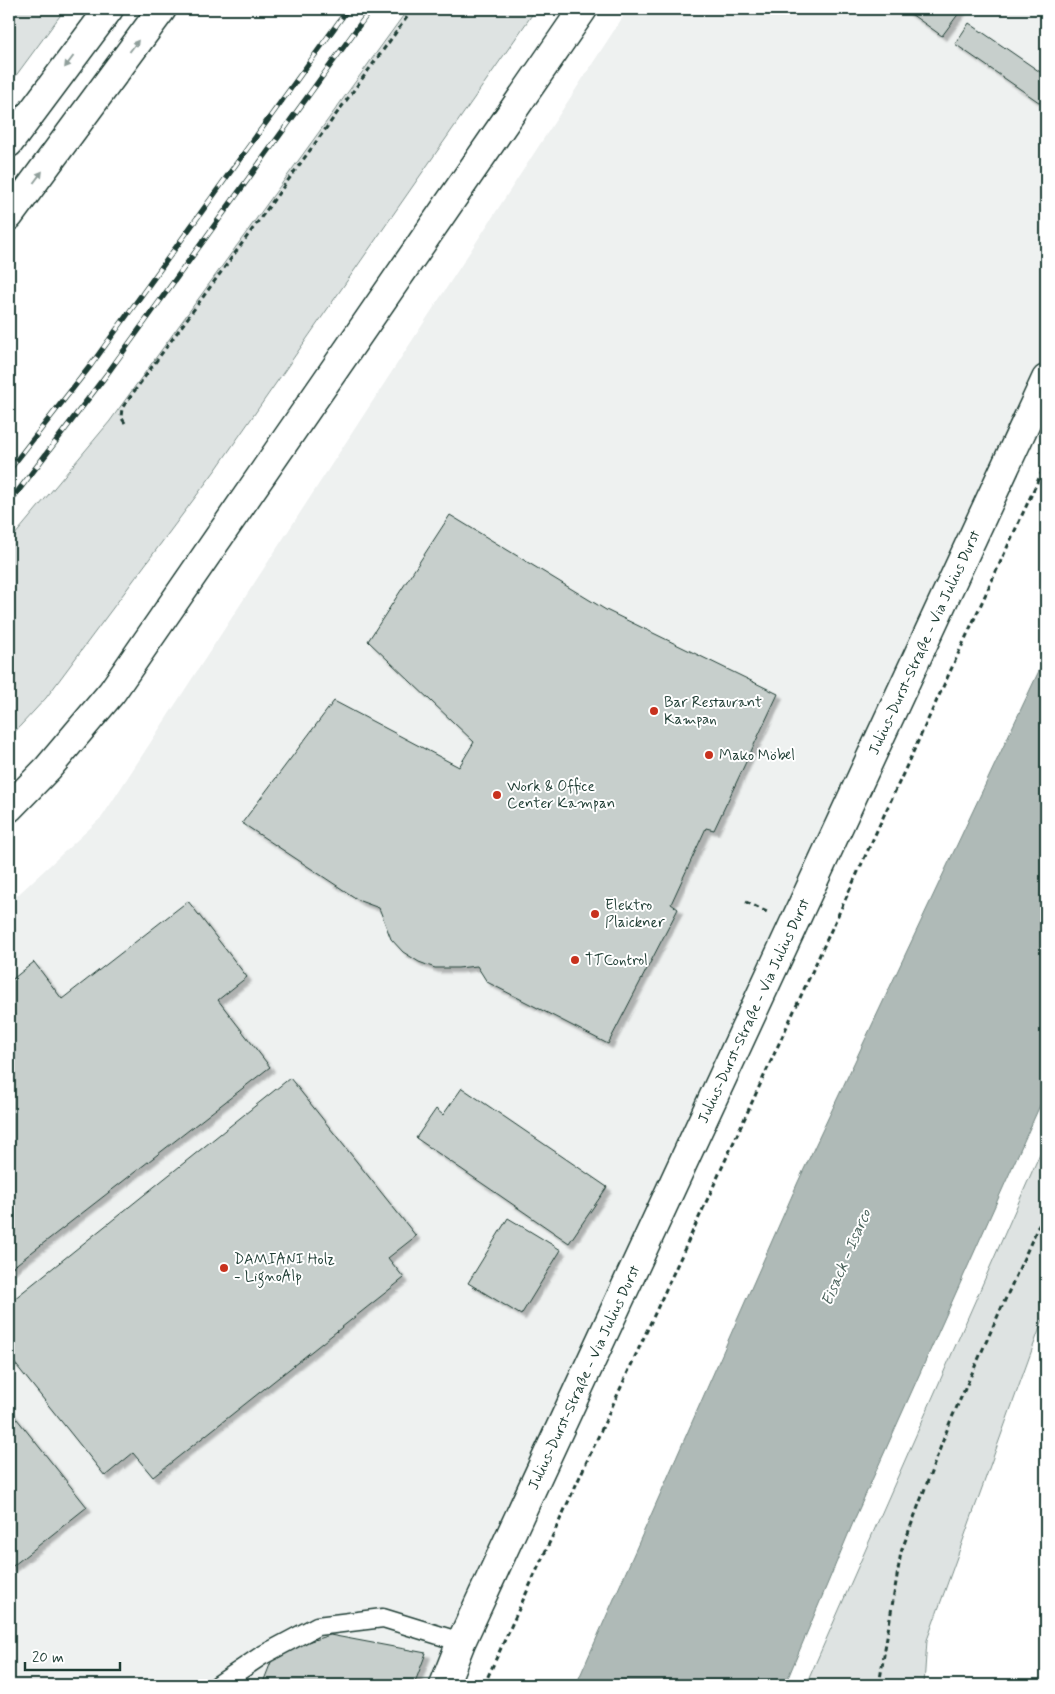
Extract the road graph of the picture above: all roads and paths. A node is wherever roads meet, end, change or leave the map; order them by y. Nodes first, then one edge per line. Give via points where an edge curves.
1 (109, 9) edge
2 (162, 9) edge
3 (413, 9) edge
4 (583, 9) edge
5 (9, 144) edge
6 (9, 216) edge
7 (1046, 379) edge
8 (125, 423) dead end
9 (1046, 463) edge
10 (9, 808) edge
11 (1046, 1209) edge
12 (461, 1642) junction
13 (218, 1685) edge
14 (444, 1685) edge
15 (484, 1685) edge
16 (878, 1685) edge

1 -> 5 main road
6 -> 2 main road
3 - 8 path via 122,408 121,417
4 - 10 main road via 112,692 48,768
7 - 12 main road, Julius-Durst-Straße - Via Julius Durst
9 - 15 path
11 - 16 path via 950,1422 901,1552
12 - 13 lane via 384,1618 317,1626 260,1656
12 - 14 main road, Julius-Durst-Straße - Via Julius Durst

